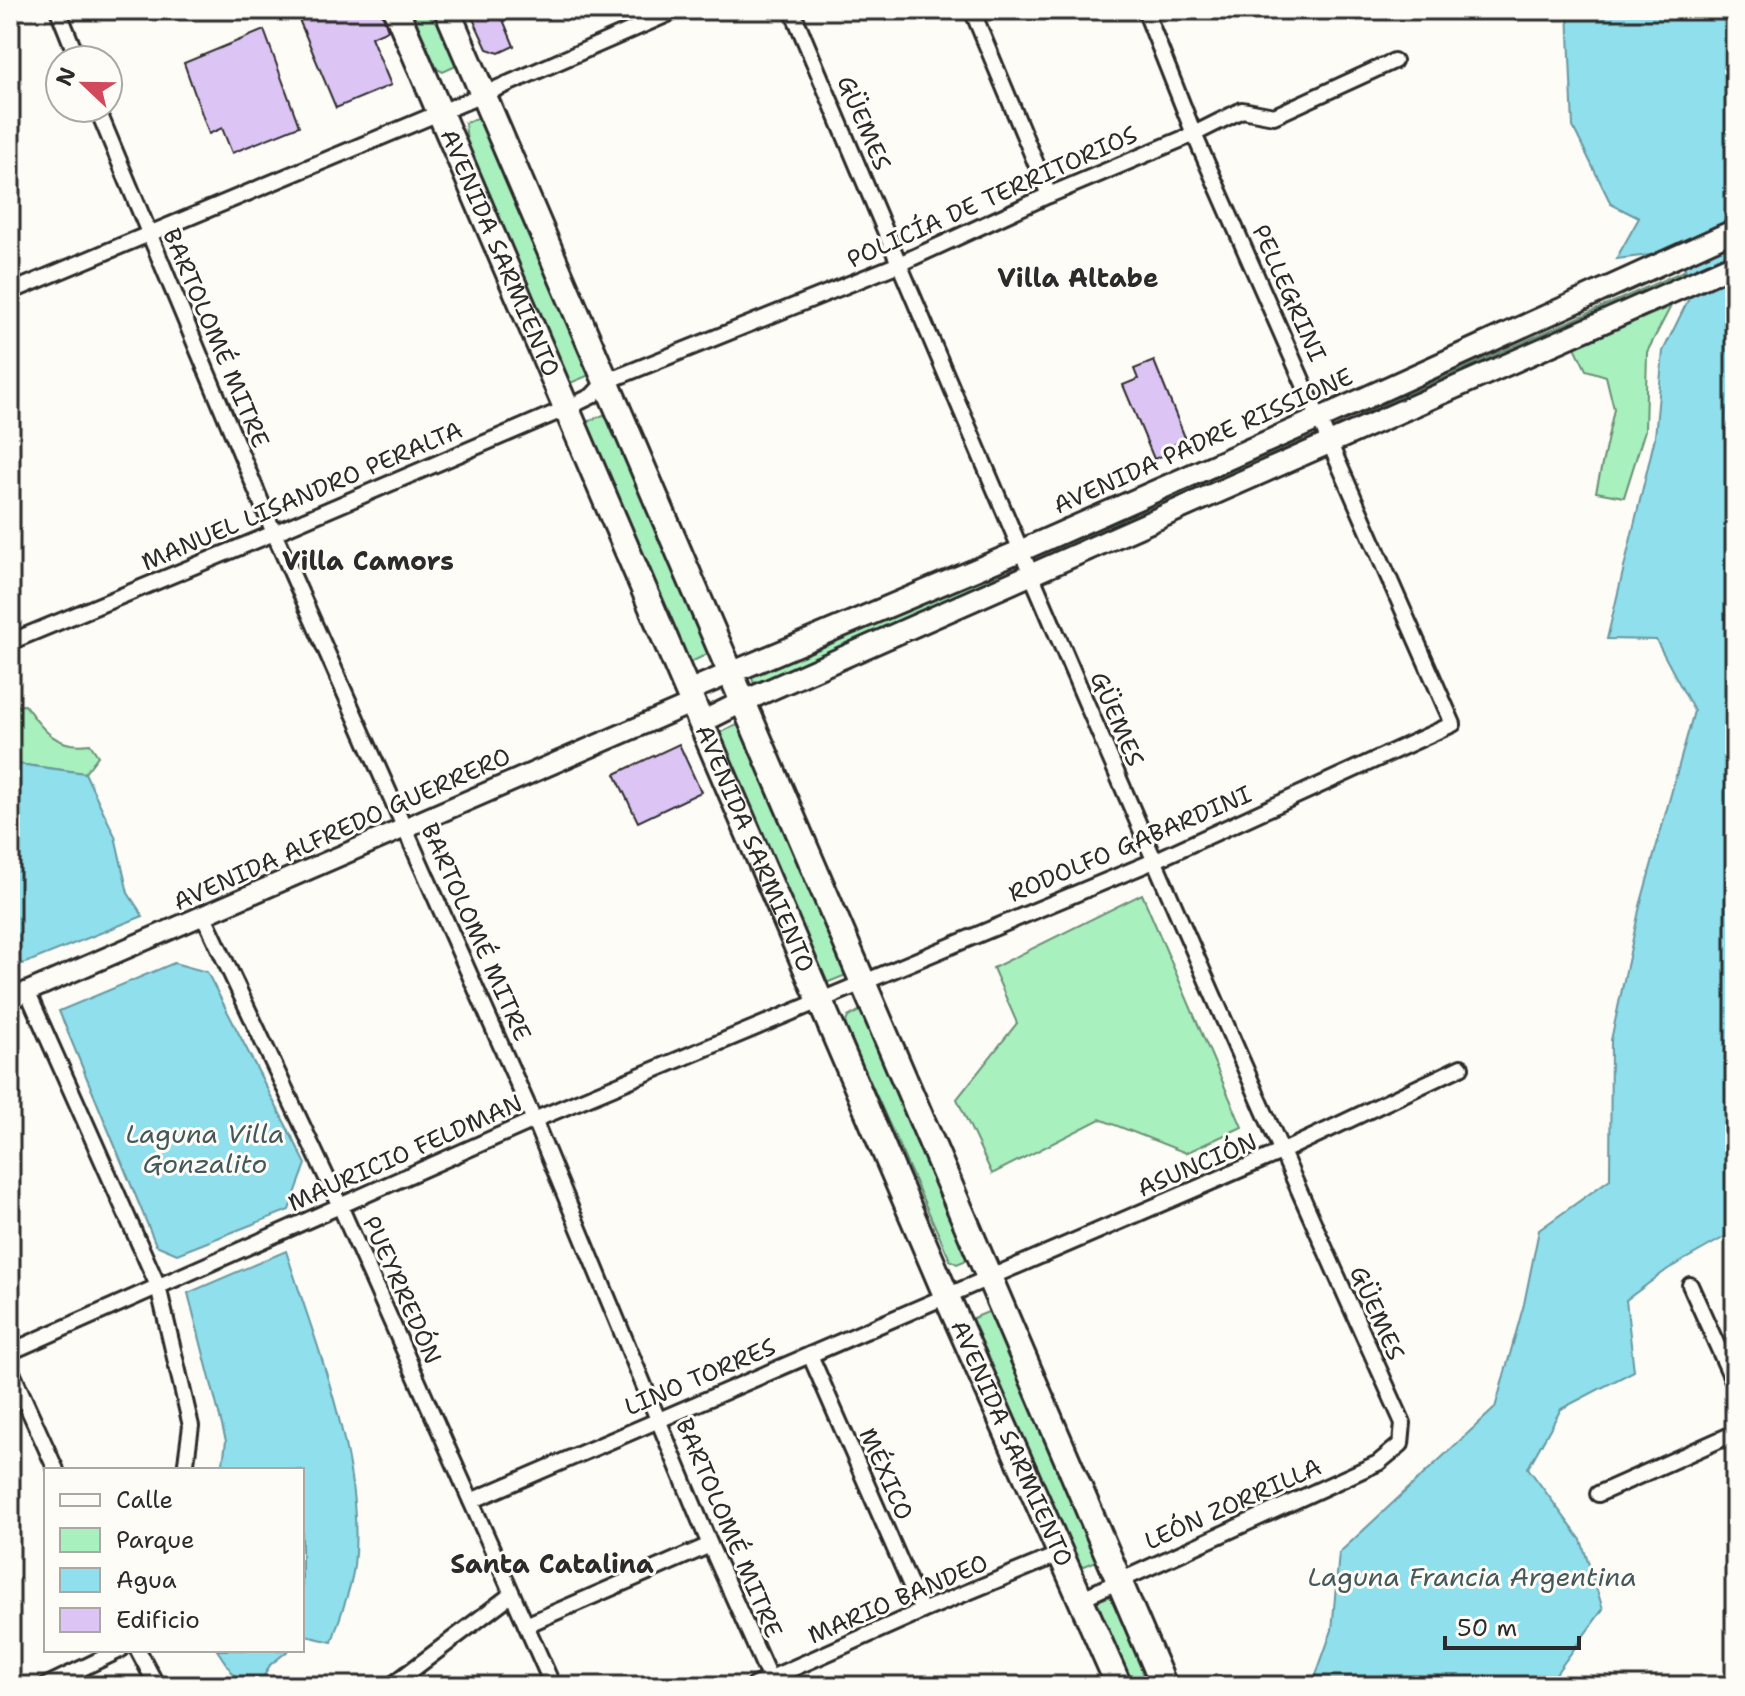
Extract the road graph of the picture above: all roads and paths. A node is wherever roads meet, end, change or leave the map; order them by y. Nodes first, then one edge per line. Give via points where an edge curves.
1 (58, 10) edge
2 (396, 10) edge
3 (447, 10) edge
4 (677, 10) edge
5 (792, 10) edge
6 (972, 10) edge
7 (1145, 10) edge
8 (72, 44) edge
9 (1394, 61) dead end
10 (482, 95) junction
11 (440, 112) junction
12 (103, 124) edge
13 (1194, 134) junction
14 (1049, 195) junction
15 (1730, 231) edge
16 (148, 235) junction
17 (899, 264) junction
18 (1735, 264) edge
19 (10, 292) edge
20 (605, 382) junction
21 (567, 408) junction
22 (1320, 417) junction
23 (1331, 444) junction
24 (274, 533) junction
25 (1020, 551) junction
26 (1032, 576) junction
27 (10, 642) edge
28 (730, 673) junction
29 (742, 702) junction
30 (694, 706) junction
31 (1453, 724) joint
32 (406, 827) junction
33 (1154, 861) junction
34 (204, 916) junction
35 (864, 981) junction
36 (19, 995) edge
37 (820, 998) junction
38 (1461, 1067) dead end
39 (534, 1120) junction
40 (1281, 1152) junction
41 (340, 1206) junction
42 (988, 1279) junction
43 (1690, 1285) dead end
44 (158, 1286) junction
45 (946, 1295) junction
46 (10, 1352) edge
47 (810, 1355) junction
48 (10, 1368) edge
49 (1735, 1385) edge
50 (658, 1419) junction
51 (1735, 1433) edge
52 (1401, 1444) joint
53 (55, 1468) edge
54 (185, 1468) edge
55 (1598, 1494) dead end
56 (471, 1501) junction
57 (710, 1545) junction
58 (1060, 1554) junction
59 (1118, 1580) junction
60 (512, 1594) junction
61 (1080, 1599) junction
62 (922, 1611) junction
63 (526, 1625) junction
64 (116, 1652) edge
65 (139, 1652) edge
66 (772, 1682) edge
67 (1116, 1685) edge
68 (45, 1686) edge
69 (157, 1686) edge
70 (391, 1686) edge
71 (553, 1686) edge
72 (753, 1686) edge
73 (1164, 1686) edge

1 - 8 street
2 - 11 main road, AVENIDA SARMIENTO
3 - 10 main road, AVENIDA SARMIENTO
4 - 10 street
5 - 17 street, GÜEMES
6 - 14 street
7 - 13 street, PELLEGRINI
9 - 13 street, POLICÍA DE TERRITORIOS via 1274,116 1242,110
10 - 11 street
10 - 20 main road, AVENIDA SARMIENTO
11 - 16 street
11 - 21 main road, AVENIDA SARMIENTO
12 - 16 street, BARTOLOMÉ MITRE
13 - 14 street, POLICÍA DE TERRITORIOS
13 - 22 street, PELLEGRINI
14 - 17 street, POLICÍA DE TERRITORIOS
15 - 22 main road, AVENIDA PADRE RISSIONE
16 - 19 street
16 - 24 street, BARTOLOMÉ MITRE
17 - 20 street, POLICÍA DE TERRITORIOS
17 - 25 street, GÜEMES
18 - 23 main road
20 - 21 street, MANUEL LISANDRO PERALTA via 592,396
20 - 28 main road, AVENIDA SARMIENTO
21 - 24 street, MANUEL LISANDRO PERALTA
21 - 30 main road, AVENIDA SARMIENTO
22 - 23 street, PELLEGRINI
22 - 25 main road, AVENIDA PADRE RISSIONE
23 - 26 main road
23 - 31 street, PELLEGRINI
24 - 27 street, MANUEL LISANDRO PERALTA
24 - 32 street, BARTOLOMÉ MITRE
25 - 26 street, GÜEMES
25 - 28 main road, AVENIDA PADRE RISSIONE
26 - 29 main road
26 - 33 street, GÜEMES
28 - 29 main road, AVENIDA SARMIENTO
28 - 30 main road, AVENIDA PADRE RISSIONE
29 - 30 main road
29 - 35 main road, AVENIDA SARMIENTO
30 - 32 street, AVENIDA ALFREDO GUERRERO
30 - 37 main road, AVENIDA SARMIENTO
31 - 33 street, RODOLFO GABARDINI
32 - 34 street, AVENIDA ALFREDO GUERRERO
32 - 39 street, BARTOLOMÉ MITRE
33 - 35 street, RODOLFO GABARDINI
33 - 40 street, GÜEMES
34 - 36 street, AVENIDA ALFREDO GUERRERO
34 - 41 street, PUEYRREDÓN
35 - 37 street, RODOLFO GABARDINI
35 - 42 main road, AVENIDA SARMIENTO
36 - 44 street
37 - 39 street, MAURICIO FELDMAN
37 - 45 main road, AVENIDA SARMIENTO
38 - 40 street, ASUNCIÓN
39 - 41 street, MAURICIO FELDMAN
39 - 50 street, BARTOLOMÉ MITRE
40 - 42 street, ASUNCIÓN
40 - 52 street, GÜEMES via 1403,1423
41 - 44 street, MAURICIO FELDMAN
41 - 56 street, PUEYRREDÓN
42 - 45 street, ASUNCIÓN
42 - 59 main road, AVENIDA SARMIENTO
43 - 49 street
44 - 46 street, MAURICIO FELDMAN
44 - 54 street via 191,1426
45 - 47 street, LINO TORRES
45 - 58 main road, AVENIDA SARMIENTO
47 - 50 street, LINO TORRES
47 - 62 street, MÉXICO
48 - 53 street
50 - 56 street, LINO TORRES
50 - 57 street, BARTOLOMÉ MITRE
51 - 55 street
52 - 59 street, LEÓN ZORRILLA via 1378,1463
56 - 60 street, PUEYRREDÓN
57 - 63 street
57 - 66 street, BARTOLOMÉ MITRE
58 - 61 main road, AVENIDA SARMIENTO
58 - 62 street, MARIO BANDEO
59 - 61 street, LEÓN ZORRILLA
59 - 73 main road, AVENIDA SARMIENTO
60 - 63 street, PUEYRREDÓN
60 - 70 street
61 - 67 main road, AVENIDA SARMIENTO
62 - 66 street, MARIO BANDEO
63 - 71 street, PUEYRREDÓN
64 - 68 street
65 - 69 street
66 - 72 street, MARIO BANDEO

